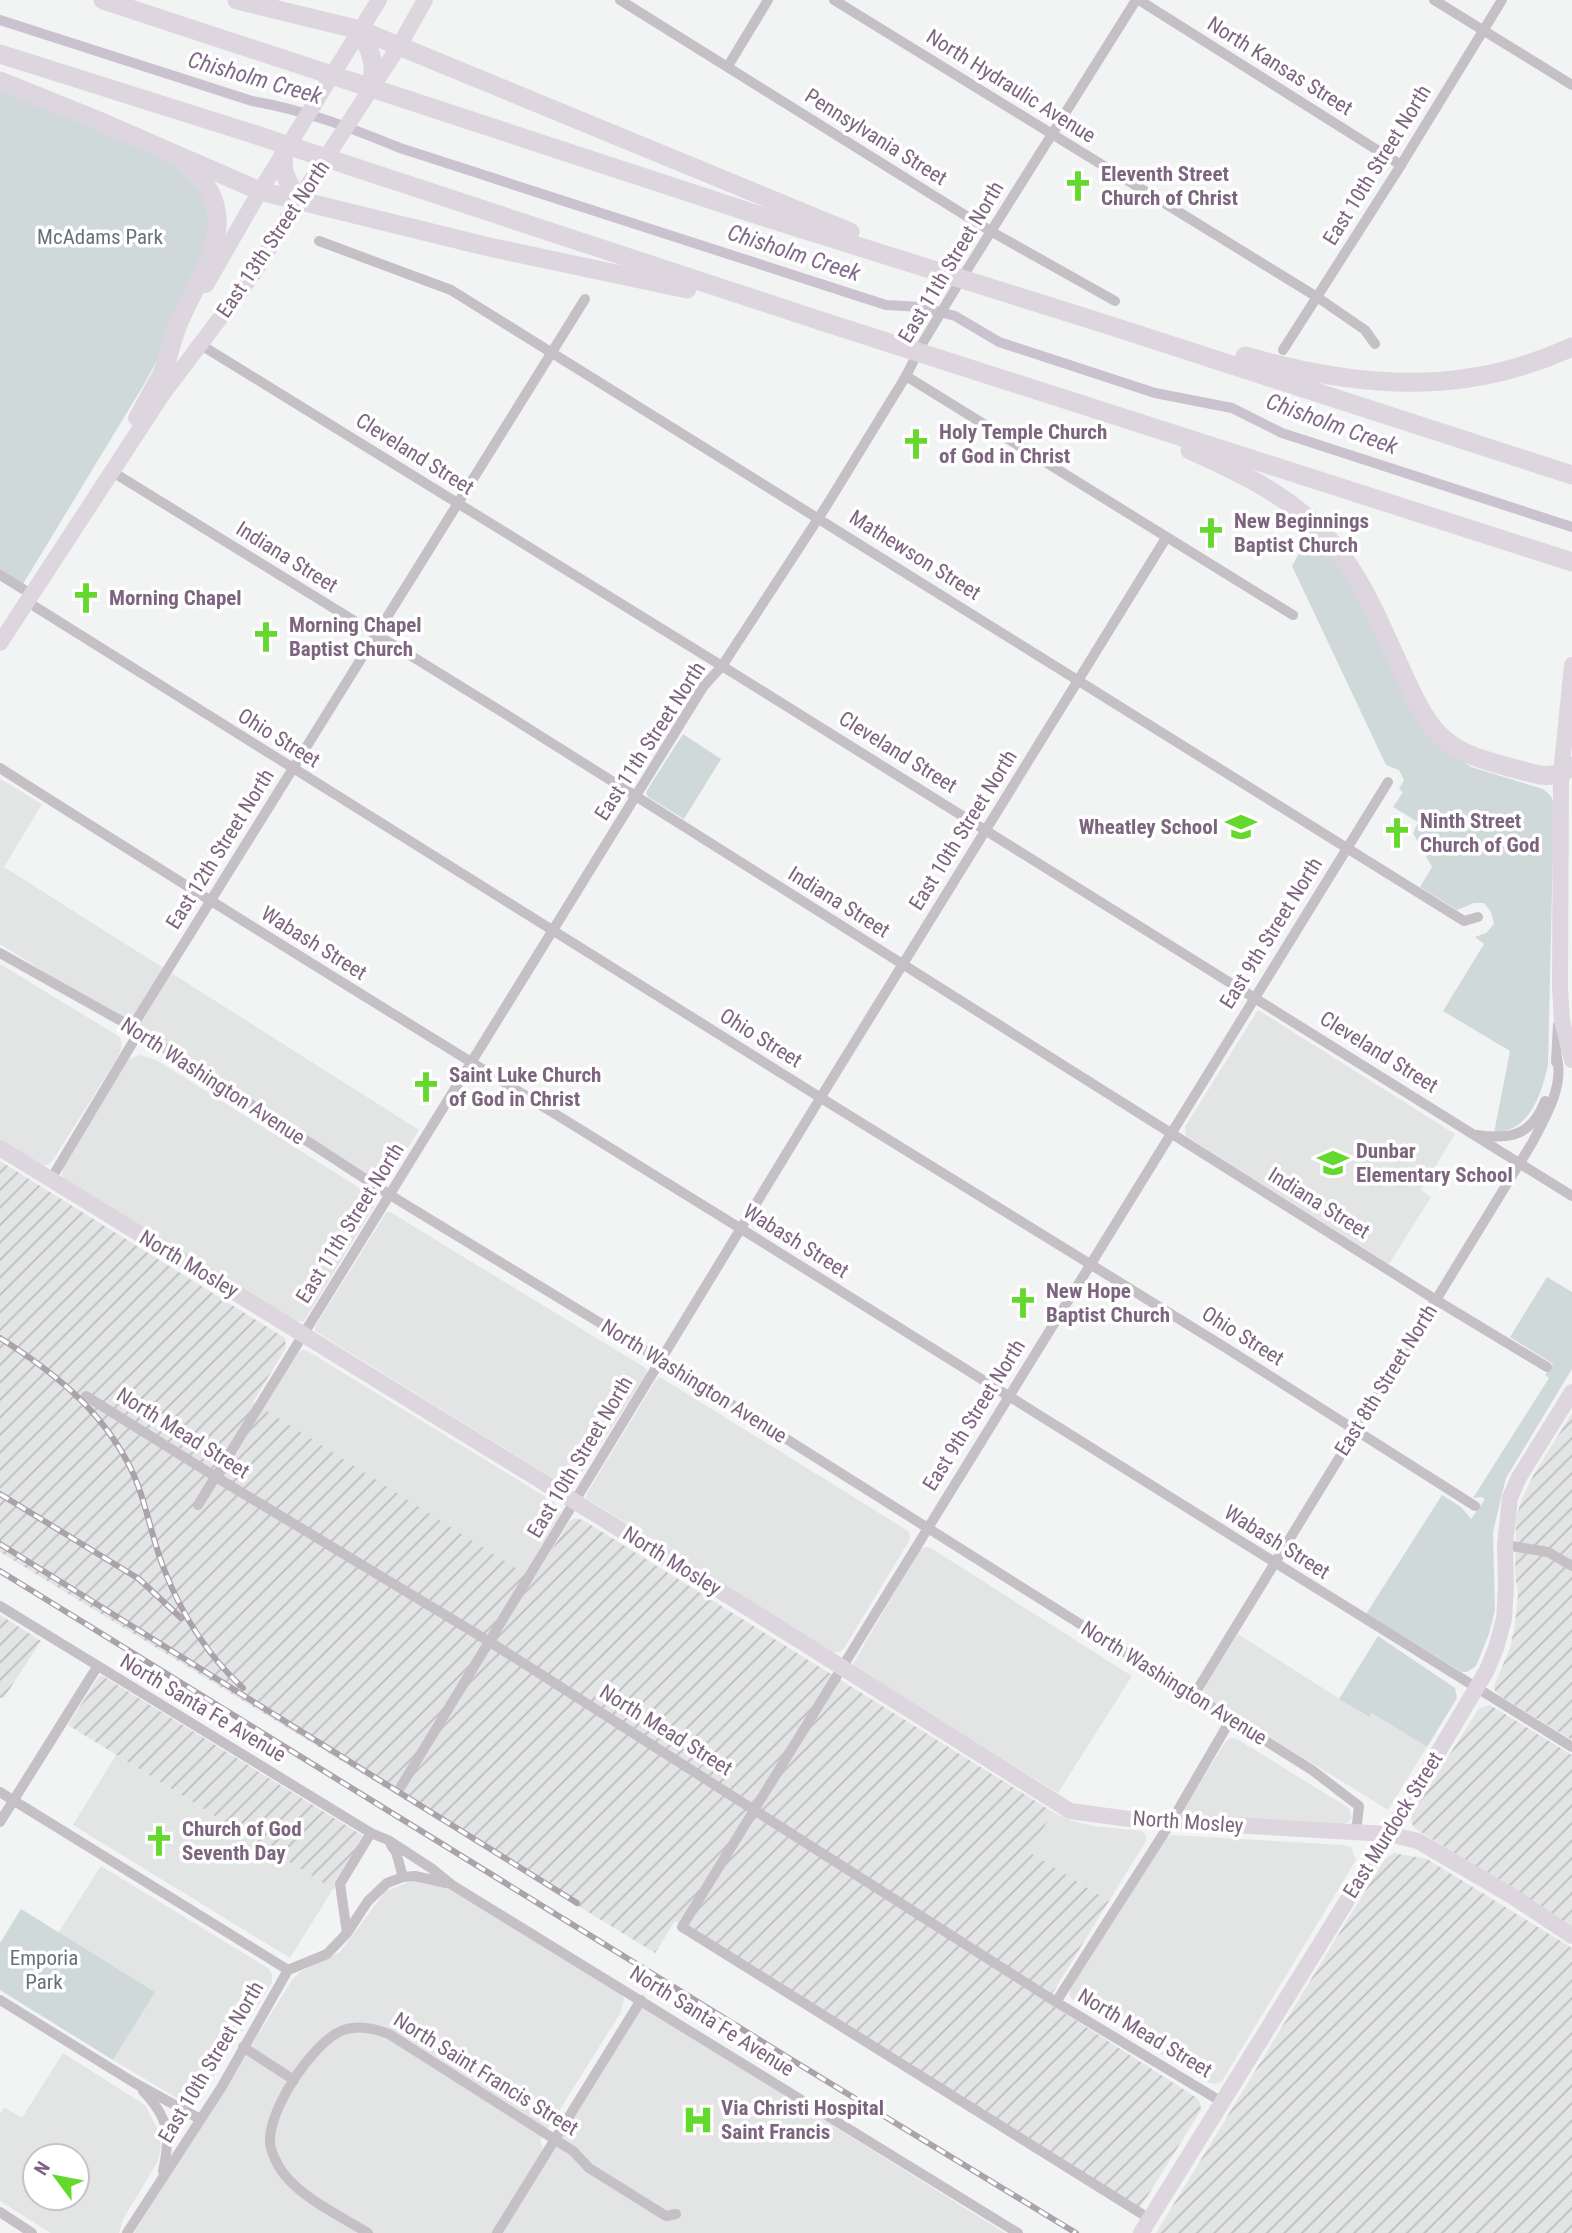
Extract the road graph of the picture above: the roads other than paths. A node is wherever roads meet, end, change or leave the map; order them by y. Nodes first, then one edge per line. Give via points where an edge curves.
1 (103, 0) edge
2 (237, 0) edge
3 (379, 0) edge
4 (425, 0) edge
5 (620, 0) edge
6 (768, 0) edge
7 (834, 0) edge
8 (1138, 0) edge
9 (1434, 0) edge
10 (1502, 0) edge
11 (360, 30) junction
12 (1483, 31) junction
13 (399, 46) junction
14 (0, 54) edge
15 (728, 66) junction
16 (0, 81) edge
17 (1572, 85) edge
18 (370, 90) junction
19 (1052, 134) junction
20 (170, 151) junction
21 (283, 155) junction
22 (1401, 165) junction
23 (260, 191) junction
24 (297, 202) junction
25 (992, 232) junction
26 (320, 241) dead end
27 (984, 286) junction
28 (1317, 298) junction
29 (585, 299) dead end
30 (1115, 301) dead end
31 (821, 321) junction
32 (1099, 322) junction
33 (1375, 344) dead end
34 (201, 345) junction
35 (1572, 347) edge
36 (1283, 350) dead end
37 (552, 352) junction
38 (164, 369) junction
39 (906, 376) junction
40 (1106, 412) junction
41 (111, 471) junction
42 (1572, 475) edge
43 (458, 503) junction
44 (819, 518) junction
45 (1166, 538) junction
46 (1572, 562) edge
47 (0, 575) edge
48 (28, 597) junction
49 (1293, 615) dead end
50 (376, 635) junction
51 (0, 643) edge
52 (1572, 665) edge
53 (722, 666) junction
54 (1079, 679) junction
55 (0, 768) edge
56 (293, 769) junction
57 (1566, 770) edge
58 (1388, 782) dead end
59 (635, 796) junction
60 (986, 830) junction
61 (1347, 847) junction
62 (210, 902) junction
63 (1478, 917) dead end
64 (552, 930) junction
65 (0, 953) edge
66 (903, 964) junction
67 (1254, 997) junction
68 (136, 1030) junction
69 (1565, 1059) edge
70 (470, 1062) junction
71 (821, 1098) junction
72 (1171, 1132) junction
73 (1474, 1135) junction
74 (0, 1148) edge
75 (1519, 1163) junction
76 (51, 1179) junction
77 (390, 1195) junction
78 (1572, 1196) edge
79 (741, 1228) junction
80 (1090, 1264) junction
81 (1436, 1300) junction
82 (304, 1334) junction
83 (661, 1360) junction
84 (1547, 1367) dead end
85 (1572, 1392) edge
86 (86, 1396) dead end
87 (1008, 1397) junction
88 (1355, 1429) junction
89 (216, 1477) junction
90 (576, 1501) junction
91 (198, 1505) dead end
92 (1475, 1506) dead end
93 (927, 1527) junction
94 (1505, 1545) junction
95 (1274, 1562) junction
96 (1572, 1566) edge
97 (0, 1606) edge
98 (490, 1642) junction
99 (841, 1666) junction
100 (97, 1667) junction
101 (1476, 1688) junction
102 (1194, 1695) junction
103 (1231, 1720) junction
104 (1572, 1747) edge
105 (400, 1788) dead end
106 (0, 1792) edge
107 (14, 1800) junction
108 (754, 1808) junction
109 (0, 1822) edge
110 (1171, 1822) junction
111 (1356, 1832) junction
112 (371, 1833) junction
113 (1388, 1834) junction
114 (388, 1840) junction
115 (403, 1877) junction
116 (452, 1885) junction
117 (347, 1933) junction
118 (1572, 1936) edge
119 (288, 1970) junction
120 (0, 2000) edge
121 (642, 2000) junction
122 (1056, 2002) junction
123 (243, 2047) junction
124 (294, 2080) junction
125 (133, 2082) junction
126 (1222, 2102) junction
127 (200, 2119) junction
128 (554, 2140) junction
129 (162, 2178) junction
130 (0, 2212) edge
131 (676, 2214) dead end
132 (1146, 2226) edge
133 (32, 2233) edge
134 (127, 2233) edge
135 (368, 2233) edge
136 (497, 2233) edge
137 (1018, 2233) edge

1 - 27 highway
2 - 11 highway
3 - 11 street, East 13th Street North
4 - 13 street, East 13th Street North
5 - 15 street, Pennsylvania Street
6 - 15 street
7 - 19 street, North Hydraulic Avenue
8 - 19 street, East 11th Street North
8 - 22 street, North Kansas Street
9 - 12 street
10 - 12 street, East 10th Street North
11 - 13 highway
11 - 18 highway via 375,70
11 - 21 street, East 13th Street North
12 - 17 street
12 - 22 street, East 10th Street North
13 - 18 street, East 13th Street North
13 - 27 highway
14 - 31 highway
15 - 25 street, Pennsylvania Street
16 - 20 highway
18 - 24 street, East 13th Street North
19 - 25 street, East 11th Street North
19 - 28 street, North Hydraulic Avenue
20 - 23 highway
20 - 38 highway via 206,182 215,199 218,222 215,242 178,324
21 - 23 street, East 13th Street North
21 - 24 highway
22 - 28 street, East 10th Street North
23 - 24 highway
23 - 38 street, East 13th Street North via 204,287
24 - 31 highway via 732,297
24 - 34 street, East 13th Street North via 254,273
25 - 30 street, Pennsylvania Street
25 - 39 street, East 11th Street North
26 - 37 street, Mathewson Street via 452,290
27 - 32 highway
28 - 33 street, North Hydraulic Avenue via 1365,330
28 - 36 street, East 10th Street North
29 - 37 street, East 12th Street North
31 - 40 highway
32 - 35 highway via 1186,339 1327,376 1394,384 1476,378
32 - 42 highway
34 - 41 street, East 13th Street North
34 - 43 street, Cleveland Street
37 - 43 street, East 12th Street North
37 - 44 street, Mathewson Street
38 - 41 street, East 13th Street North
39 - 44 street, East 11th Street North
39 - 45 street
40 - 46 highway
40 - 57 highway via 1251,479 1297,509 1329,540 1362,583 1414,695 1429,723 1445,740 1469,754 1545,777
41 - 48 street, East 13th Street North
41 - 50 street, Indiana Street
43 - 50 street, East 12th Street North
43 - 53 street, Cleveland Street
44 - 53 street, East 11th Street North
44 - 54 street, Mathewson Street
45 - 49 street
45 - 54 street, East 10th Street North
47 - 48 street, Ohio Street
48 - 51 street, East 13th Street North
48 - 56 street, Ohio Street
50 - 56 street, East 12th Street North
50 - 59 street, Indiana Street
52 - 57 street
53 - 59 street, East 11th Street North
53 - 60 street, Cleveland Street
54 - 60 street, East 10th Street North
54 - 61 street, Mathewson Street
55 - 62 street, Wabash Street
56 - 62 street, East 12th Street North
56 - 64 street, Ohio Street
57 - 69 street via 1560,988
58 - 61 street, East 9th Street North
59 - 64 street, East 11th Street North
59 - 66 street, Indiana Street
60 - 66 street, East 10th Street North
60 - 67 street, Cleveland Street
61 - 63 street, Mathewson Street via 1464,921
61 - 67 street, East 9th Street North
62 - 68 street, East 12th Street North
62 - 70 street, Wabash Street
64 - 70 street, East 11th Street North
64 - 71 street, Ohio Street
65 - 68 street, North Washington Avenue
66 - 71 street, East 10th Street North
66 - 72 street, Indiana Street
67 - 72 street, East 9th Street North
67 - 73 street, Cleveland Street
68 - 76 street, East 12th Street North
68 - 77 street, North Washington Avenue
69 - 73 street via 1534,1122 1508,1138
69 - 75 street, East 8th Street North via 1544,1121
70 - 77 street, East 11th Street North
70 - 79 street, Wabash Street
71 - 79 street, East 10th Street North
71 - 80 street, Ohio Street
72 - 80 street, East 9th Street North
72 - 81 street, Indiana Street
73 - 75 street, Cleveland Street
74 - 76 street, North Mosley
75 - 78 street, Cleveland Street
75 - 81 street, East 8th Street North
76 - 82 street, North Mosley
77 - 82 street, East 11th Street North
77 - 83 street, North Washington Avenue
79 - 83 street, East 10th Street North
79 - 87 street, Wabash Street
80 - 87 street, East 9th Street North
80 - 88 street, Ohio Street
81 - 84 street, Indiana Street
81 - 88 street, East 8th Street North
82 - 89 street, East 11th Street North
82 - 90 street, North Mosley
83 - 90 street, East 10th Street North
83 - 93 street, North Washington Avenue
85 - 94 street, East Murdock Street via 1514,1488
86 - 89 street, North Mead Street
87 - 93 street, East 9th Street North
87 - 95 street, Wabash Street
88 - 92 street, Ohio Street
88 - 95 street, East 8th Street North
89 - 91 street, East 11th Street North
89 - 98 street, North Mead Street
90 - 98 street, East 10th Street North
90 - 99 street, North Mosley
93 - 99 street, East 9th Street North
93 - 102 street, North Washington Avenue
94 - 96 street via 1548,1552
94 - 101 street, East Murdock Street via 1502,1630
95 - 101 street, Wabash Street
95 - 102 street, East 8th Street North
97 - 100 street, North Santa Fe Avenue
98 - 105 street, East 10th Street North
98 - 108 street, North Mead Street
99 - 108 street, East 9th Street North
99 - 110 street, North Mosley via 1070,1811
100 - 107 street
100 - 112 street, North Santa Fe Avenue
101 - 104 street, Wabash Street
101 - 113 street, East Murdock Street
102 - 103 street, North Washington Avenue
103 - 110 street
103 - 111 street, North Washington Avenue via 1312,1770 1359,1806
106 - 107 street
107 - 109 street
107 - 119 street
108 - 122 street, North Mead Street
108 - 132 street, East 9th Street North via 682,1927
110 - 111 street, North Mosley
110 - 122 street
111 - 113 street, North Mosley
112 - 114 street, North Santa Fe Avenue
112 - 117 street via 340,1884
113 - 118 street via 1418,1840
113 - 126 street, East Murdock Street
114 - 115 street
114 - 116 street, North Santa Fe Avenue
115 - 116 street via 425,1877
115 - 117 street, East 10th Street North via 387,1883 368,1900
116 - 121 street, North Santa Fe Avenue
117 - 119 street, East 10th Street North via 327,1954
119 - 123 street, East 10th Street North
120 - 125 street
121 - 128 street
121 - 137 street, North Santa Fe Avenue
122 - 126 street, North Mead Street
123 - 124 street
123 - 127 street, East 10th Street North
124 - 128 street, North Saint Francis Street via 334,2035 354,2027 375,2028
124 - 135 street, North Saint Francis Street via 273,2121 270,2140 274,2158 289,2182
125 - 127 street
125 - 129 street via 166,2122 169,2145
126 - 132 street, East Murdock Street
127 - 129 street, East 10th Street North
128 - 131 street, North Saint Francis Street via 589,2168 666,2216
128 - 136 street
129 - 134 street, East 10th Street North
130 - 133 street

